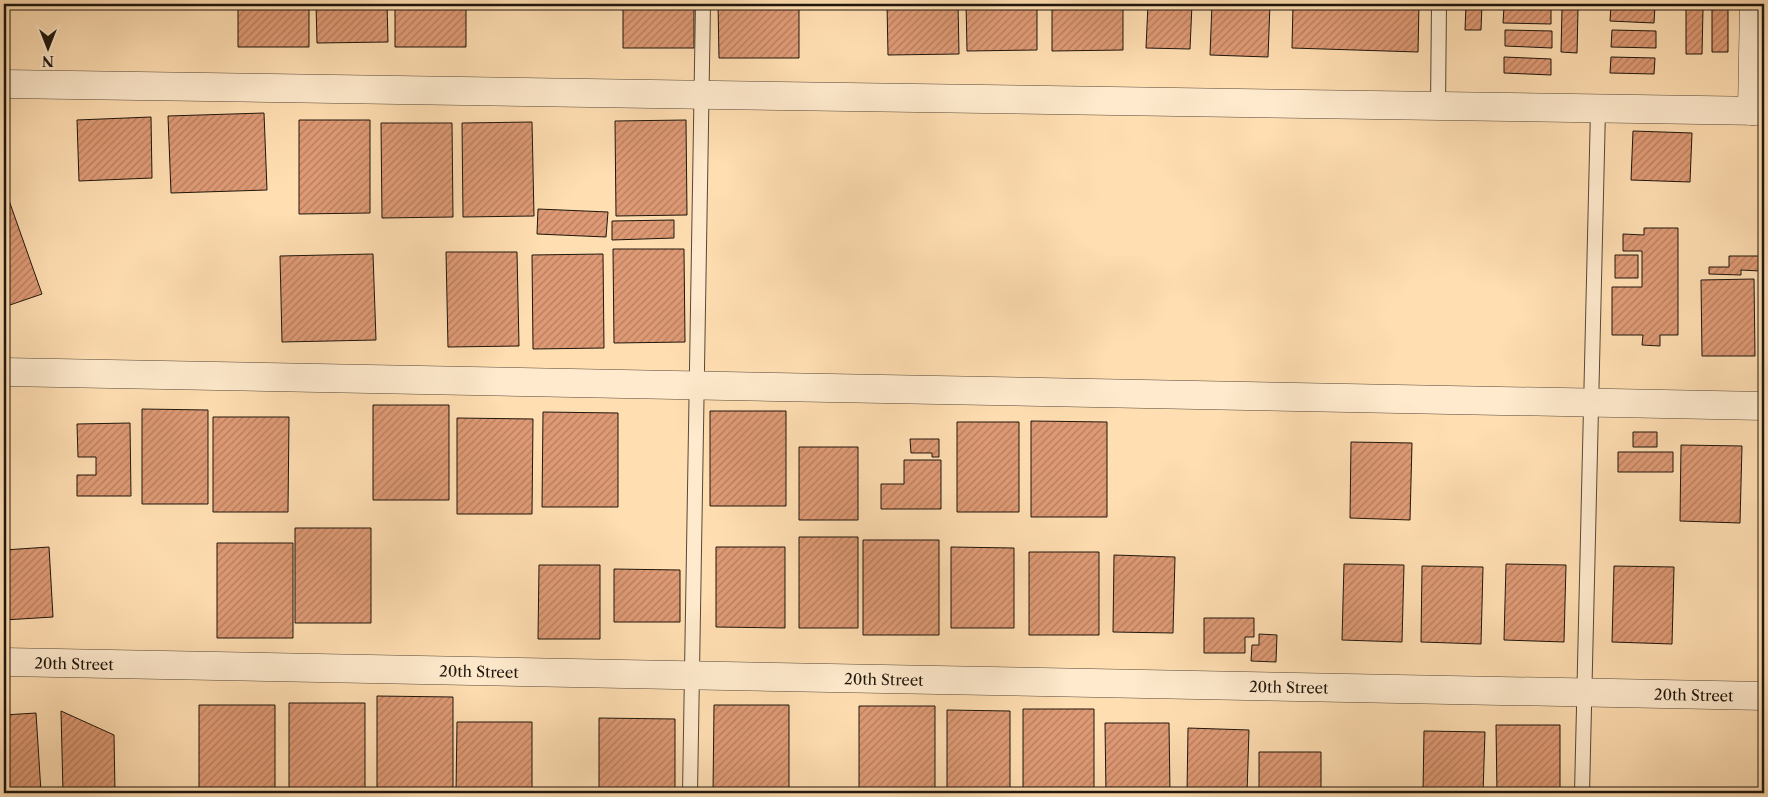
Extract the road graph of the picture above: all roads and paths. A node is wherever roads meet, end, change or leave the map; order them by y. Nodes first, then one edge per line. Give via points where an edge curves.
1 (704, 4) edge
2 (1440, 4) edge
3 (1754, 4) edge
4 (4, 84) edge
5 (702, 95) junction
6 (1438, 106) junction
7 (1598, 108) junction
8 (1758, 111) edge
9 (4, 372) edge
10 (697, 386) junction
11 (1591, 403) junction
12 (1764, 406) edge
13 (4, 662) edge
14 (692, 675) junction
15 (1585, 692) junction
16 (1764, 696) edge
17 (690, 793) edge
18 (1582, 793) edge

1 - 5 lane
2 - 6 lane
3 - 8 street
4 - 5 street
5 - 6 street
5 - 10 lane
6 - 7 street
7 - 8 street
7 - 11 lane
9 - 10 street
10 - 11 street
10 - 14 lane
11 - 12 street
11 - 15 lane
13 - 14 street, 20th Street
14 - 15 street, 20th Street
14 - 17 lane
15 - 16 street, 20th Street
15 - 18 lane

